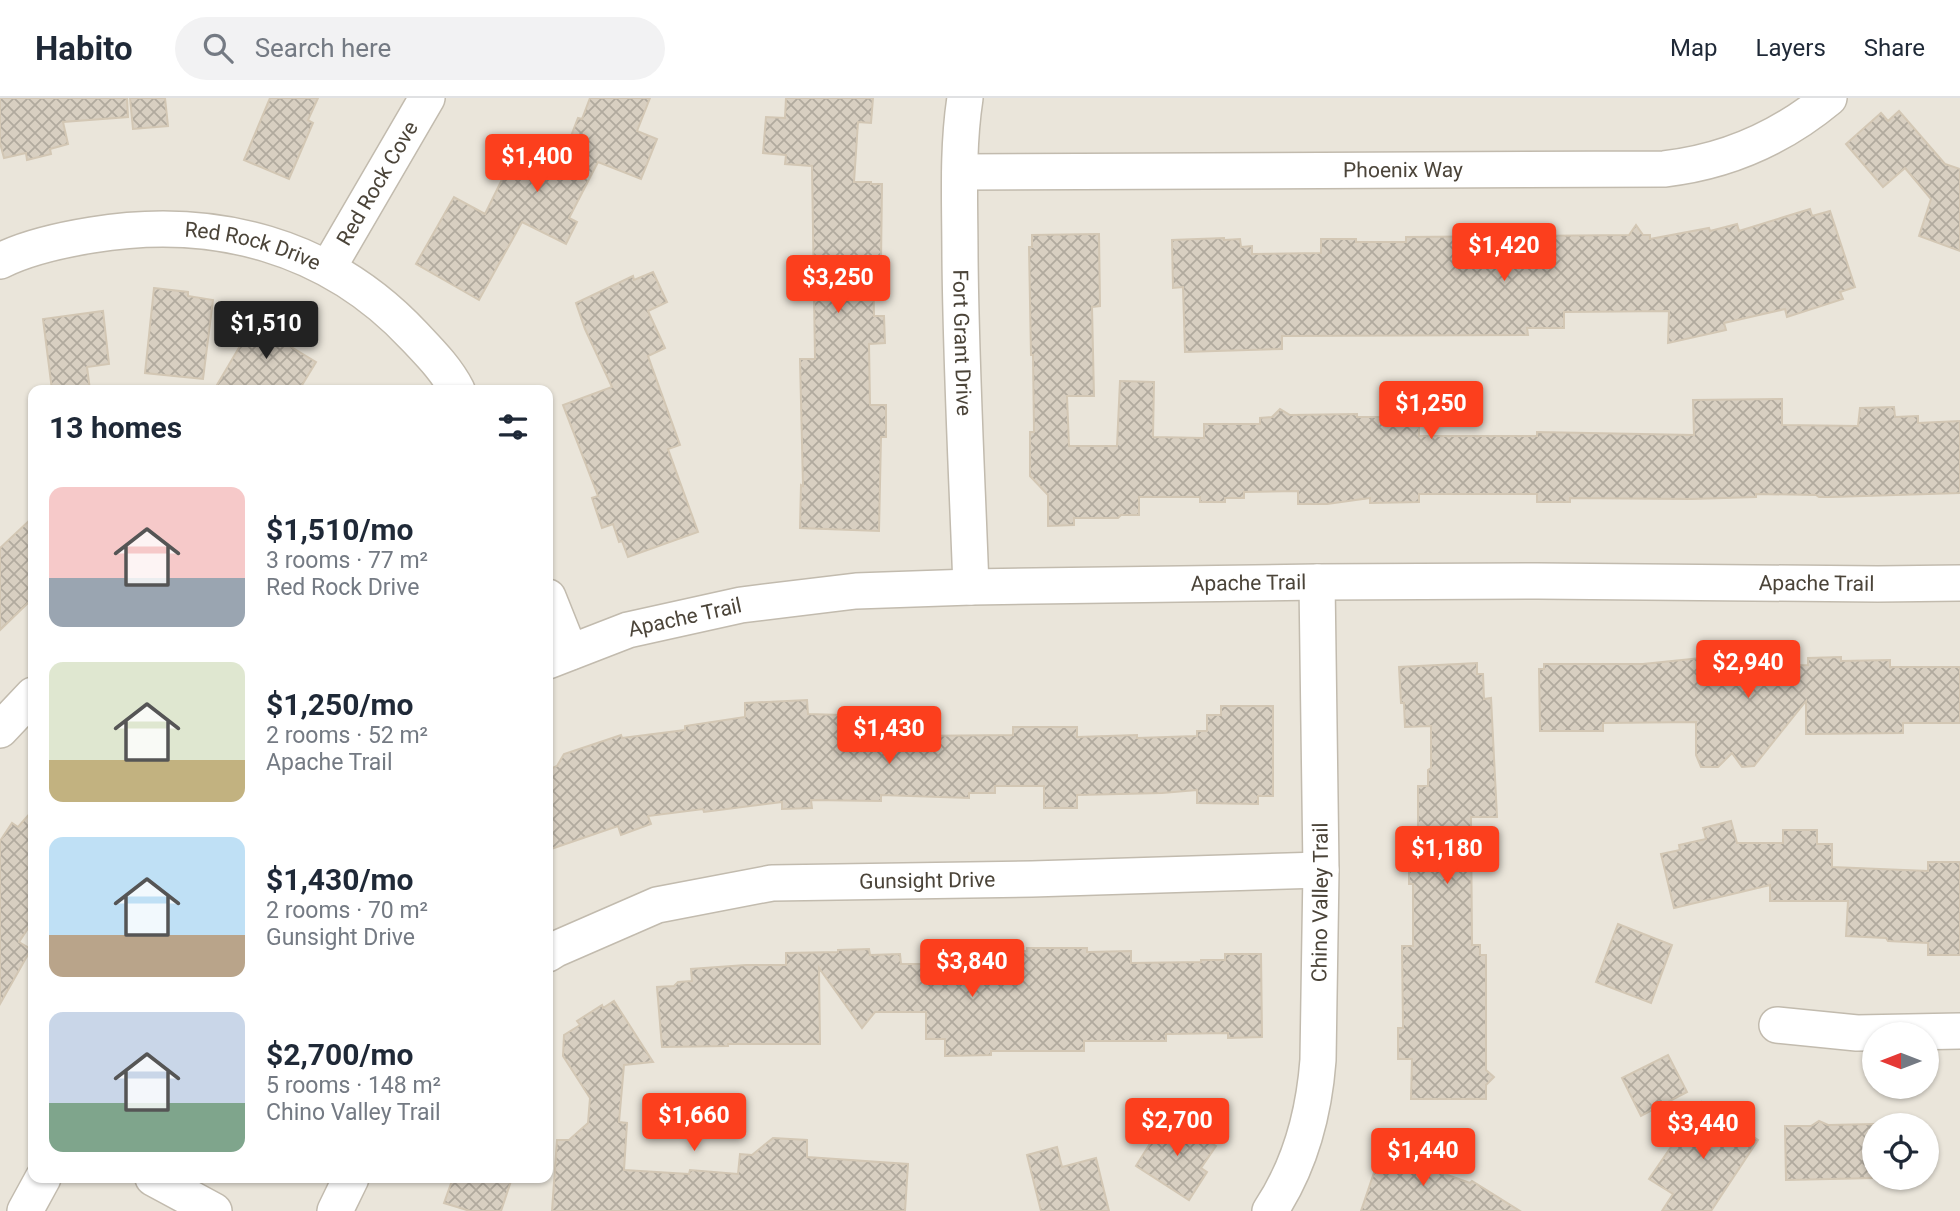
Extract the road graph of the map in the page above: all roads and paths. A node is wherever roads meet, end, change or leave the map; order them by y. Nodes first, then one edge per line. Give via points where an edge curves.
1 (427, 98) edge
2 (965, 98) edge
3 (1829, 98) edge
4 (960, 172) junction
5 (0, 261) edge
6 (328, 268) junction
7 (442, 384) edge
8 (1317, 582) junction
9 (1960, 583) edge
10 (971, 587) junction
11 (553, 624) edge
12 (559, 656) edge
13 (28, 700) edge
14 (0, 730) edge
15 (1321, 870) junction
16 (553, 950) edge
17 (1777, 1025) dead end
18 (1960, 1031) edge
19 (40, 1183) edge
20 (162, 1183) edge
21 (349, 1183) edge
22 (25, 1211) edge
23 (214, 1211) edge
24 (335, 1211) edge
25 (1270, 1211) edge

1 - 6 street, Red Rock Cove
2 - 4 street, Fort Grant Drive
3 - 4 street, Phoenix Way via 1807,117 1762,143 1690,166 1664,169
4 - 10 street, Fort Grant Drive
5 - 6 street, Red Rock Drive via 67,239 124,230 183,229 253,239
6 - 7 street, Red Rock Drive via 397,317
8 - 9 street, Apache Trail
8 - 10 street, Apache Trail
8 - 15 street, Chino Valley Trail
10 - 12 street, Apache Trail via 856,591 741,605 628,630
11 - 12 street
13 - 14 street
15 - 16 street, Gunsight Drive via 772,883 657,905
15 - 25 street, Chino Valley Trail via 1316,1085 1297,1159
17 - 18 street via 1857,1033
19 - 22 street
20 - 23 street
21 - 24 street

